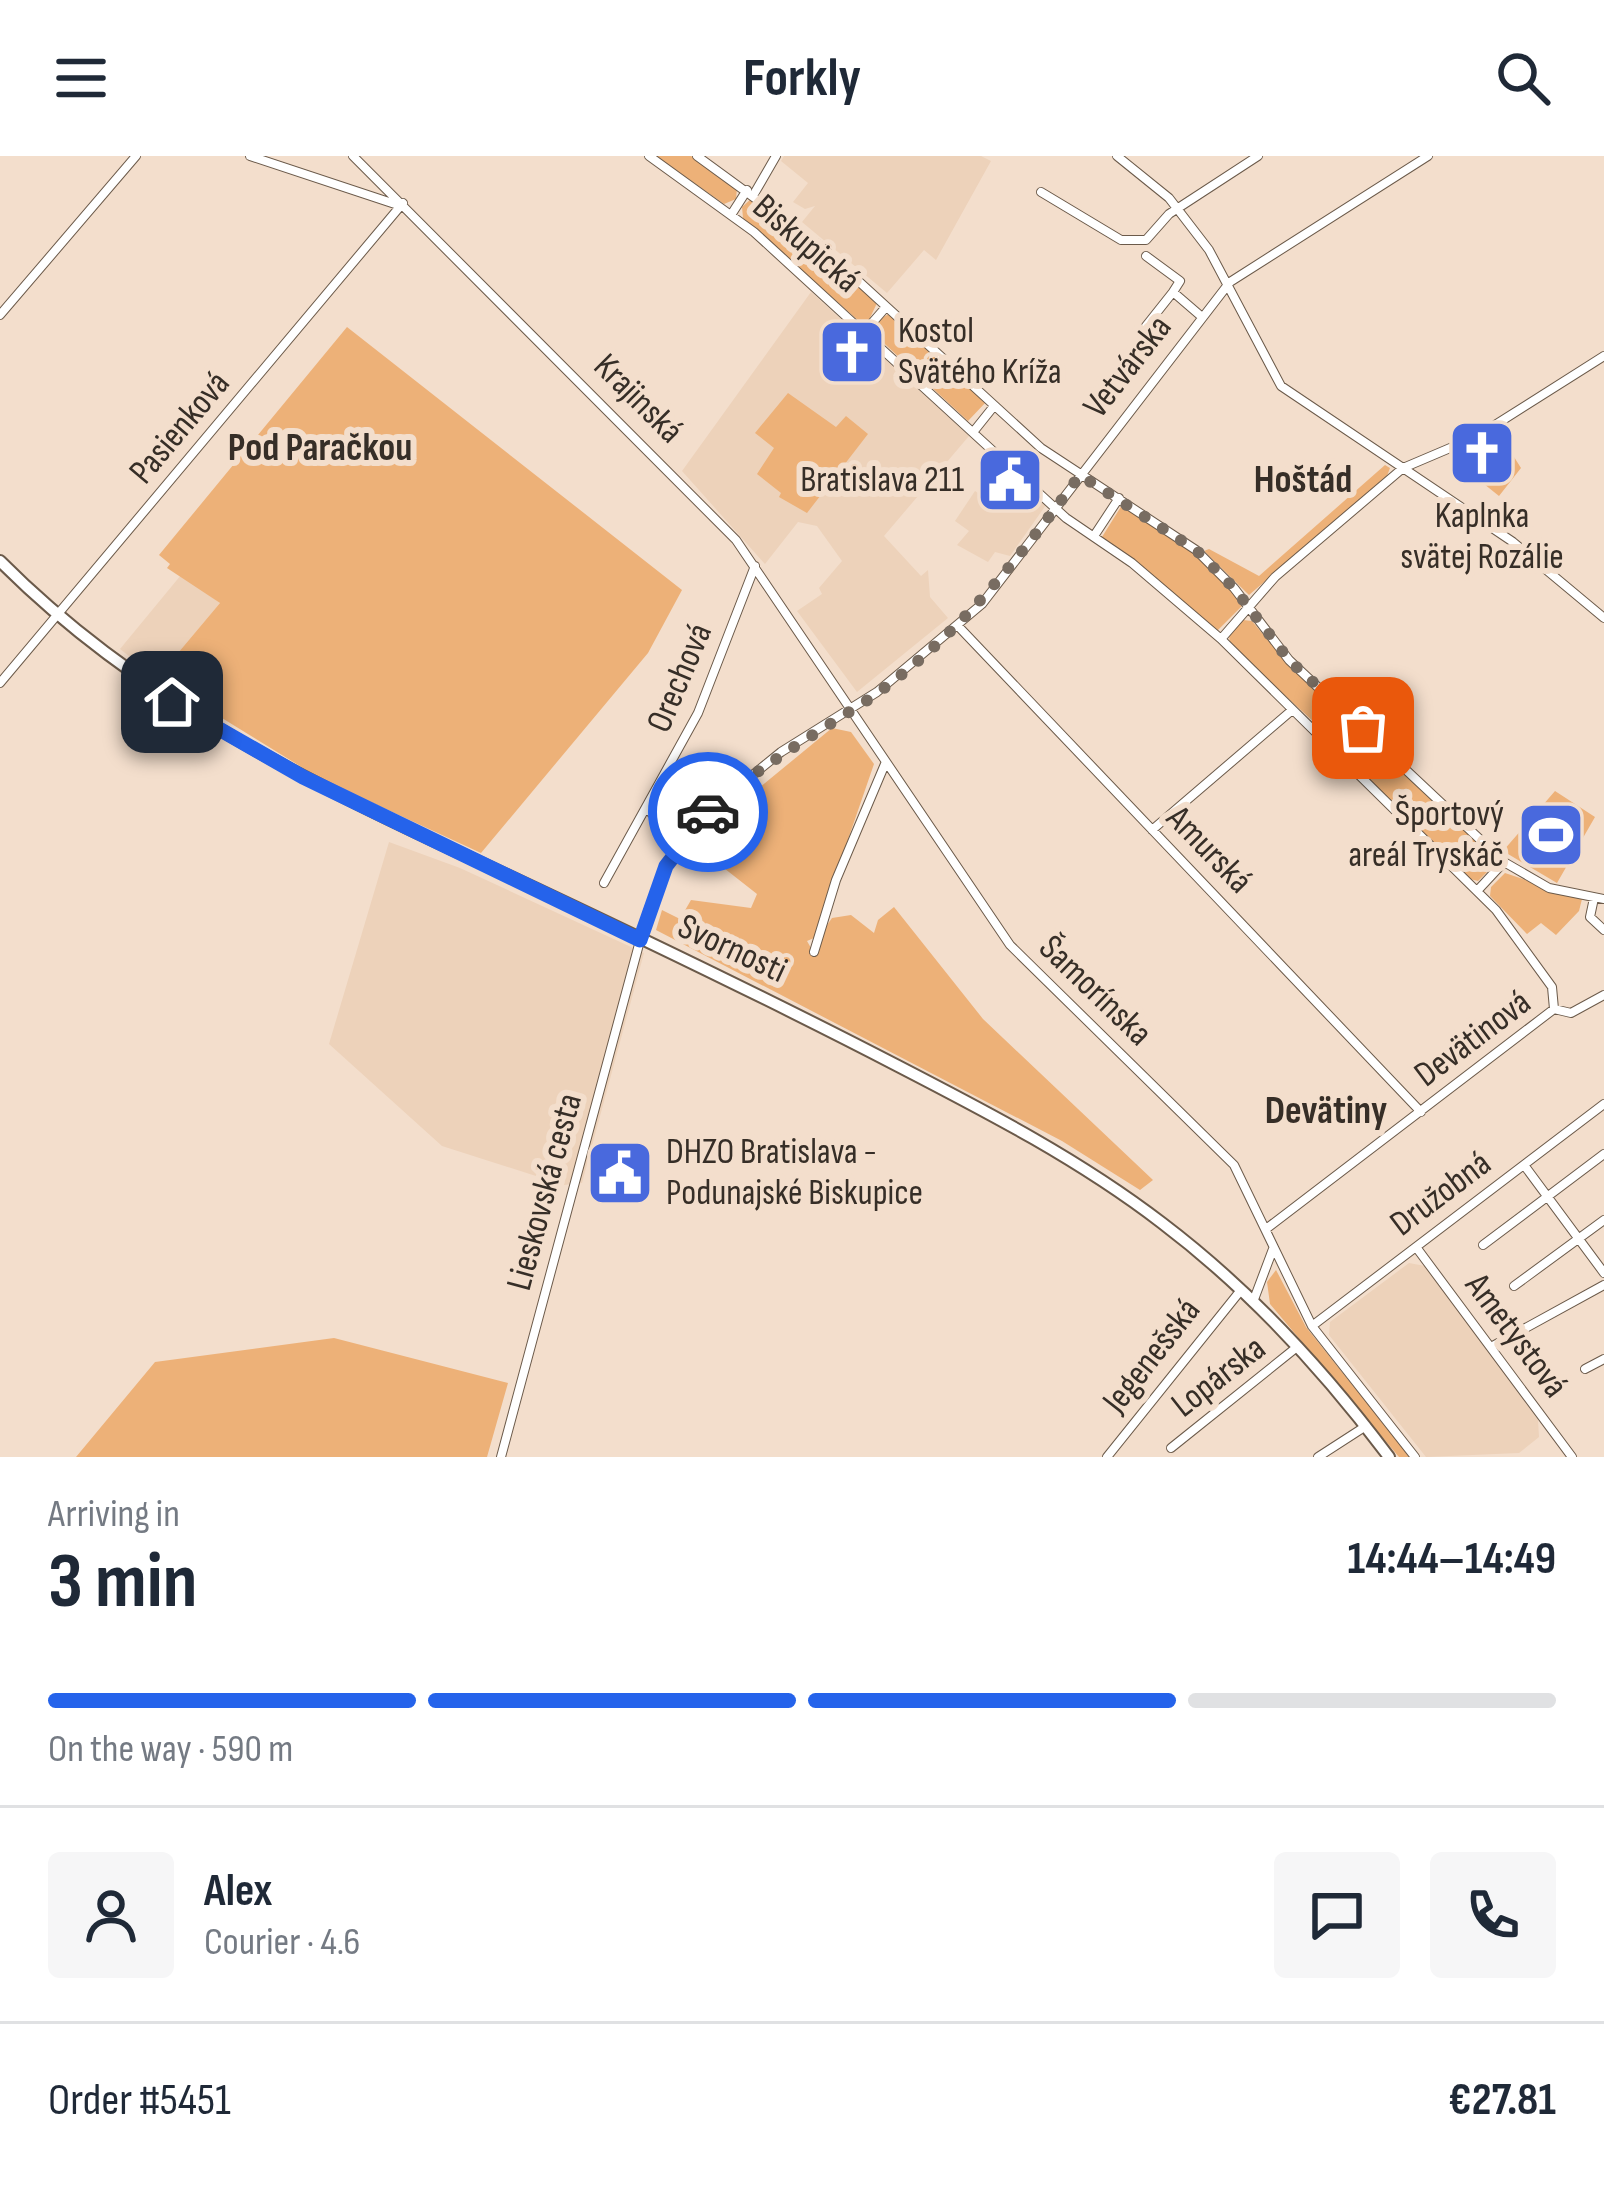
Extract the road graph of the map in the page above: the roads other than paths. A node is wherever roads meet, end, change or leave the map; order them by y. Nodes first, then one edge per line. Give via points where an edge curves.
1 (136, 156) edge
2 (250, 156) edge
3 (353, 156) edge
4 (649, 156) edge
5 (697, 156) edge
6 (776, 156) edge
7 (1118, 156) edge
8 (1258, 156) edge
9 (1428, 156) edge
10 (750, 192) junction
11 (1041, 192) dead end
12 (402, 205) junction
13 (1178, 207) junction
14 (731, 215) junction
15 (1146, 256) dead end
16 (1230, 282) junction
17 (1173, 292) junction
18 (886, 307) junction
19 (0, 315) edge
20 (1202, 317) junction
21 (1146, 326) dead end
22 (865, 331) junction
23 (1604, 356) edge
24 (994, 406) junction
25 (974, 431) junction
26 (1403, 468) junction
27 (1080, 475) junction
28 (1119, 497) junction
29 (1056, 508) junction
30 (1094, 536) junction
31 (0, 561) edge
32 (755, 566) junction
33 (1249, 608) junction
34 (58, 614) junction
35 (1604, 618) edge
36 (958, 626) junction
37 (1220, 639) junction
38 (0, 683) edge
39 (851, 709) junction
40 (1291, 711) junction
41 (1363, 728) junction
42 (1336, 754) junction
43 (886, 763) junction
44 (647, 809) junction
45 (1152, 830) junction
46 (681, 841) junction
47 (1504, 862) junction
48 (604, 884) dead end
49 (1477, 891) junction
50 (1599, 899) edge
51 (1604, 930) edge
52 (640, 940) junction
53 (814, 952) dead end
54 (1604, 994) edge
55 (1554, 1009) junction
56 (1604, 1104) edge
57 (1421, 1112) junction
58 (1604, 1154) edge
59 (1524, 1165) junction
60 (1547, 1196) junction
61 (1604, 1220) edge
62 (1266, 1229) junction
63 (1579, 1239) junction
64 (1483, 1245) dead end
65 (1274, 1247) junction
66 (1416, 1247) junction
67 (1604, 1273) edge
68 (1604, 1285) edge
69 (1514, 1286) dead end
70 (1241, 1290) junction
71 (1253, 1302) junction
72 (1312, 1326) junction
73 (1298, 1346) junction
74 (1491, 1347) junction
75 (1604, 1359) edge
76 (1585, 1369) dead end
77 (1366, 1426) junction
78 (1171, 1448) dead end
79 (501, 1457) edge
80 (1107, 1457) edge
81 (1318, 1457) edge
82 (1389, 1457) edge
83 (1415, 1457) edge
84 (1572, 1457) edge

1 - 19 street
2 - 12 street
3 - 12 street, Krajinská
4 - 14 street, Biskupická
5 - 10 street, Biskupická
6 - 10 street
7 - 13 street
8 - 13 street
9 - 16 street, Vetvárska
10 - 14 street
10 - 18 street, Biskupická
11 - 13 street via 1124,241 1148,240
12 - 32 street, Krajinská via 694,493
12 - 34 street, Pasienková
13 - 16 street
14 - 22 street, Biskupická
15 - 17 street, Vetvárska via 1180,281
16 - 20 street, Vetvárska
16 - 26 street via 1281,386
17 - 20 street, Vetvárska
17 - 21 street, Vetvárska
18 - 22 street
18 - 24 street, Biskupická
20 - 27 street, Vetvárska
22 - 25 street, Biskupická
23 - 26 street via 1476,437
24 - 25 street
24 - 27 street, Biskupická
25 - 29 street, Biskupická
26 - 33 street
26 - 35 street via 1513,542
27 - 28 street, Biskupická
27 - 29 street, Vetvárska
28 - 30 street
28 - 33 street, Biskupická via 1196,550
29 - 30 street, Biskupická
29 - 36 street, Vetvárska
30 - 37 street, Biskupická
31 - 34 main road, Svornosti
32 - 39 street, Krajinská
32 - 44 street, Orechová via 698,713
33 - 37 street
33 - 41 street, Biskupická via 1289,660
34 - 38 street, Pasienková
34 - 52 main road, Svornosti via 226,736
36 - 39 street, Vetvárska
36 - 45 street, Amurská
37 - 40 street, Biskupická
39 - 43 street, Šamorínska
39 - 46 street, Vetvárska via 781,752
40 - 42 street, Biskupická
40 - 45 street
41 - 42 street
41 - 47 street, Biskupická
42 - 49 street, Biskupická
43 - 53 street
43 - 62 street, Šamorínska via 1017,954 1222,1149
44 - 46 street
44 - 48 street, Orechová
45 - 57 street, Amurská
46 - 52 street, Lieskovská cesta
47 - 49 street
47 - 50 street, Biskupická via 1549,888
49 - 55 street, Biskupická via 1543,973
50 - 51 street via 1590,917
52 - 70 main road, Svornosti via 1054,1149 1165,1225
52 - 79 street, Lieskovská cesta
54 - 55 street, Devätinová via 1571,1013
55 - 57 street, Devätinová
56 - 59 street, Družobná
57 - 62 street, Devätinová
58 - 60 street
59 - 60 street
59 - 66 street, Družobná
60 - 63 street
60 - 64 street
61 - 63 street
62 - 65 street, Šamorínska
63 - 67 street
63 - 69 street
65 - 71 street
65 - 72 street, Šamorínska
66 - 72 street, Družobná
66 - 74 street, Ametystová
68 - 74 street
70 - 71 main road, Svornosti
70 - 80 street, Jegenešská
71 - 73 main road, Svornosti
72 - 83 street, Šamorínska
73 - 77 main road, Svornosti
73 - 78 street, Lopárska
74 - 84 street, Ametystová
75 - 76 street
77 - 81 street
77 - 82 main road, Svornosti

